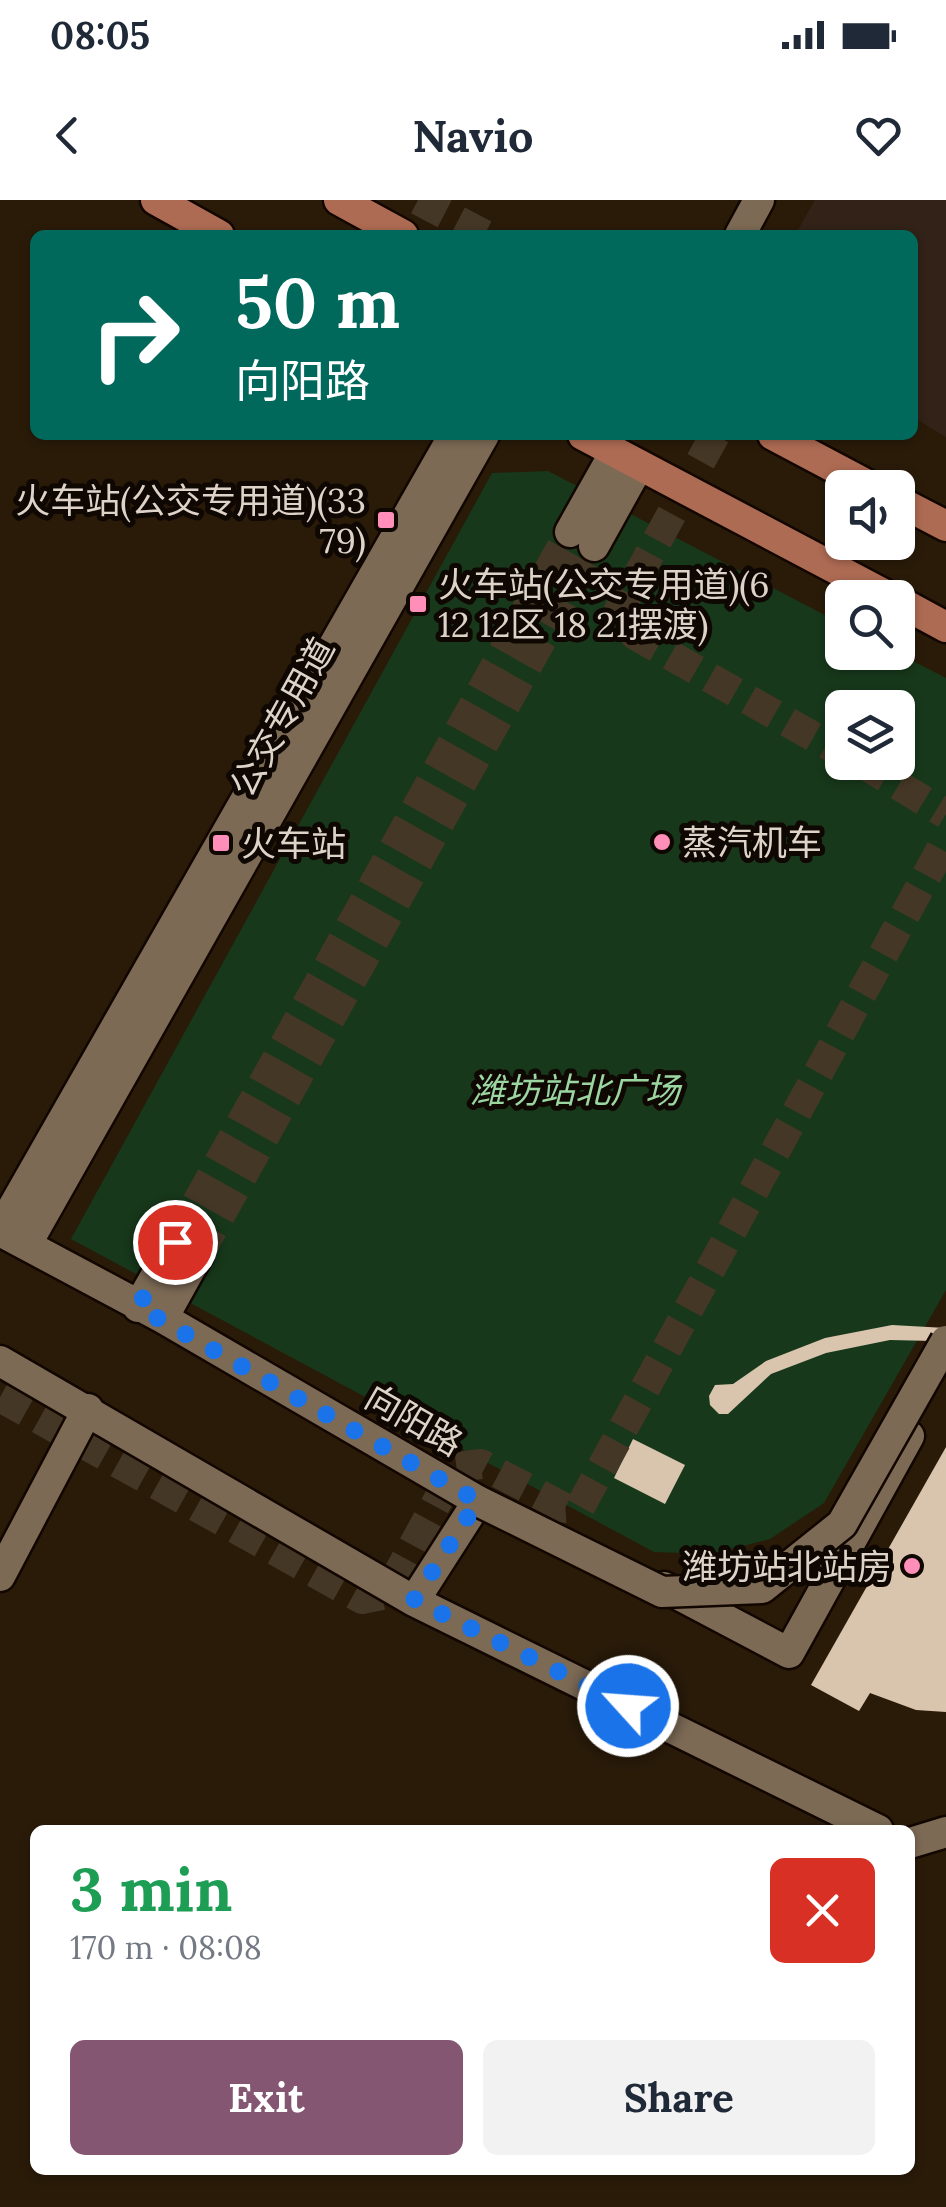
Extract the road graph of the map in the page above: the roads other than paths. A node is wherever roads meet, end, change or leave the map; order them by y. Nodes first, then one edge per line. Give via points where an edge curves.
1 (156, 200) edge
2 (340, 200) edge
3 (760, 200) edge
4 (210, 230) edge
5 (394, 230) edge
6 (743, 230) edge
7 (451, 440) edge
8 (481, 440) edge
9 (593, 440) edge
10 (782, 440) edge
11 (627, 458) junction
12 (839, 470) edge
13 (915, 509) edge
14 (946, 526) edge
15 (582, 539) tunnel mouth
16 (858, 580) edge
17 (915, 611) edge
18 (940, 625) edge
19 (9, 1236) edge
20 (186, 1248) tunnel mouth
21 (151, 1312) junction
22 (946, 1341) edge
23 (0, 1361) edge
24 (946, 1368) edge
25 (88, 1409) junction
26 (478, 1501) junction
27 (0, 1576) edge
28 (414, 1600) junction
29 (868, 1825) edge
30 (946, 1832) edge
31 (915, 1841) edge

1 - 4 main road
2 - 5 main road
3 - 6 street
7 - 19 street, 公交专用道
8 - 19 street, 公交专用道
9 - 11 main road
10 - 12 main road
11 - 15 street
11 - 16 main road
13 - 14 main road
17 - 18 main road
19 - 21 street, 向阳路
20 - 21 street
21 - 26 street, 向阳路
22 - 26 street, bridge via 842,1524 762,1588 662,1592
23 - 25 street
24 - 26 street via 789,1653 494,1498
25 - 27 street
25 - 28 street
26 - 28 street, 向阳路
28 - 29 street
30 - 31 street

